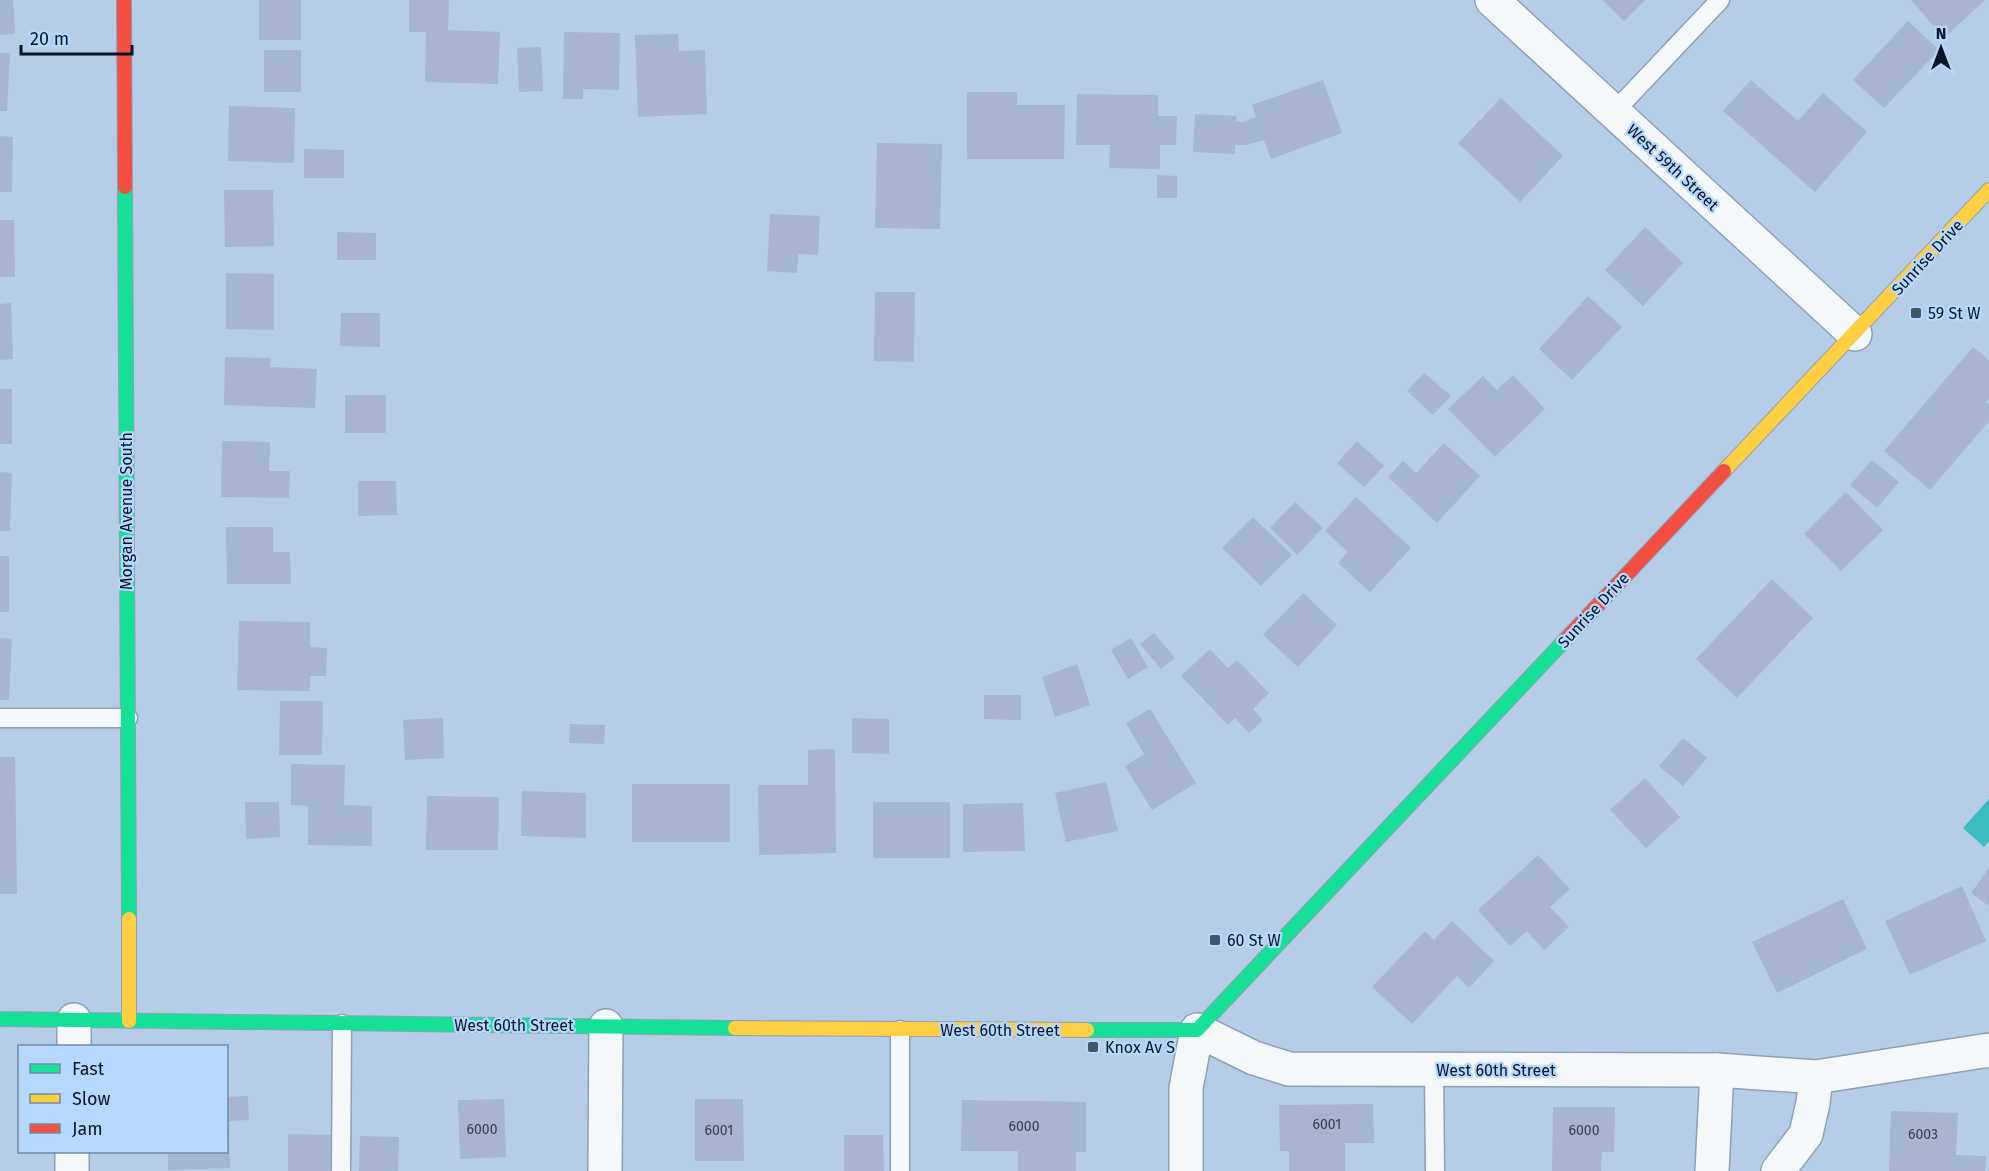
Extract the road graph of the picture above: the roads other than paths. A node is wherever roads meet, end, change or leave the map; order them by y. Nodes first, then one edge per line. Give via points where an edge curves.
1 (124, 0) edge
2 (1492, 0) edge
3 (1720, 0) edge
4 (1614, 112) junction
5 (1989, 190) edge
6 (1855, 334) junction
7 (0, 718) edge
8 (128, 718) junction
9 (0, 1019) edge
10 (129, 1021) junction
11 (342, 1024) junction
12 (606, 1026) junction
13 (900, 1030) junction
14 (1197, 1030) junction
15 (74, 1033) edge
16 (1989, 1050) edge
17 (1434, 1070) junction
18 (1717, 1070) junction
19 (1816, 1077) junction
20 (72, 1153) edge
21 (72, 1171) edge
22 (341, 1171) edge
23 (604, 1171) edge
24 (900, 1171) edge
25 (1186, 1171) edge
26 (1435, 1171) edge
27 (1712, 1171) edge
28 (1778, 1171) edge

1 - 8 street, Morgan Avenue South
2 - 4 street, West 59th Street
3 - 4 lane
4 - 6 street, West 59th Street
5 - 6 street, Sunrise Drive
6 - 14 street, Sunrise Drive
7 - 8 lane
8 - 10 street, Morgan Avenue South
9 - 15 street, West 60th Street
10 - 11 street, West 60th Street
10 - 15 street, West 60th Street
11 - 12 street, West 60th Street
11 - 22 lane
12 - 13 street, West 60th Street
12 - 23 street
13 - 14 street, West 60th Street
13 - 24 lane
14 - 17 street, West 60th Street via 1254,1058 1289,1069
14 - 25 street via 1186,1088
16 - 19 street, West 60th Street
17 - 18 street, West 60th Street
17 - 26 lane
18 - 19 street, West 60th Street
18 - 27 street
19 - 28 street via 1806,1134
20 - 21 street

